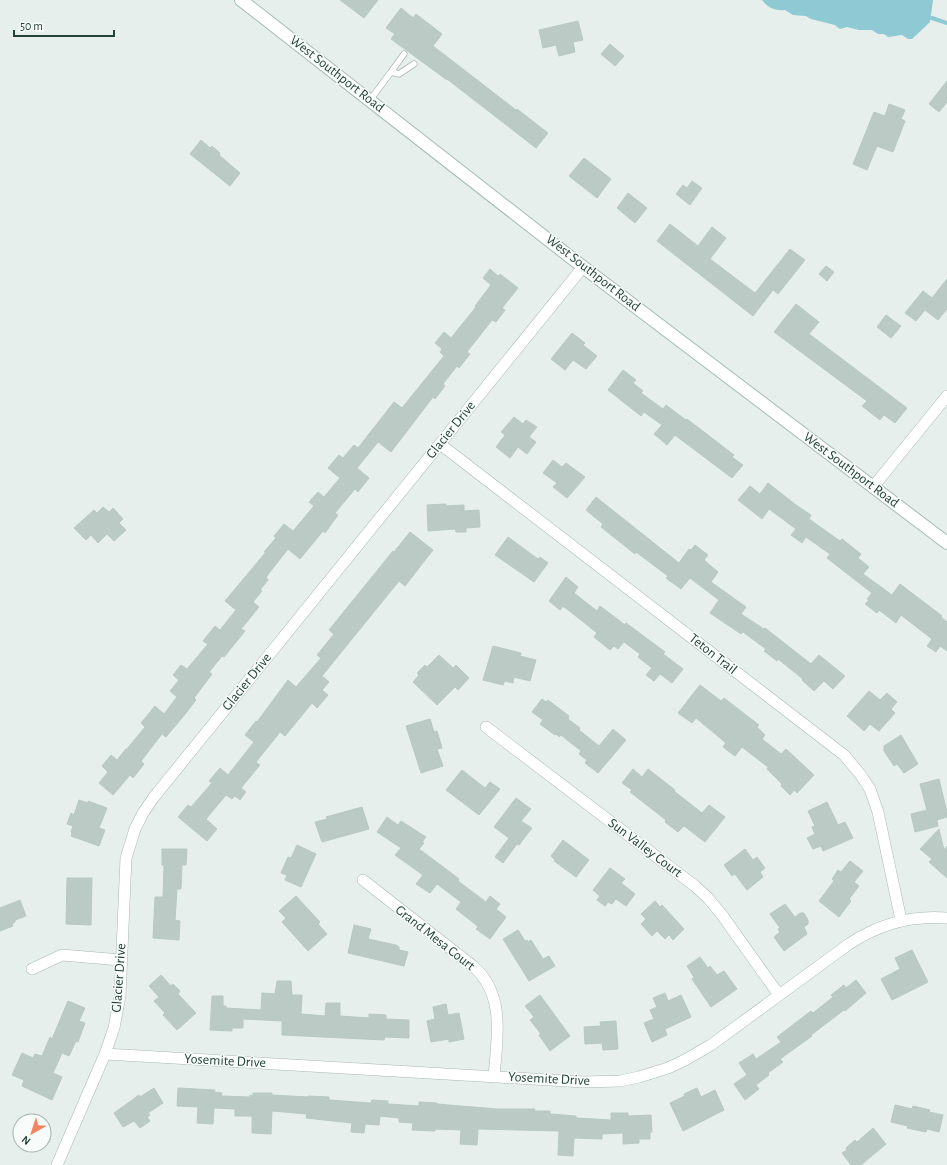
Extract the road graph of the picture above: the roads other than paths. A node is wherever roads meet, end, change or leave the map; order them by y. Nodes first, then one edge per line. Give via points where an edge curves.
1 (241, 0) edge
2 (404, 54) dead end
3 (414, 64) dead end
4 (391, 72) junction
5 (370, 100) junction
6 (583, 267) junction
7 (947, 396) edge
8 (440, 444) junction
9 (873, 487) junction
10 (947, 543) edge
11 (486, 727) dead end
12 (363, 880) dead end
13 (947, 918) edge
14 (901, 920) junction
15 (121, 960) junction
16 (32, 969) dead end
17 (779, 995) junction
18 (105, 1054) junction
19 (494, 1076) junction
20 (57, 1165) edge

1 - 5 main road, West Southport Road
2 - 4 lane
3 - 4 lane via 400,74
4 - 5 lane
5 - 6 main road, West Southport Road
6 - 8 street, Glacier Drive
6 - 9 main road, West Southport Road
7 - 9 street
8 - 14 street, Teton Trail via 844,755 870,789 878,812
8 - 15 street, Glacier Drive via 143,813 126,858
9 - 10 main road, West Southport Road
11 - 17 street, Sun Valley Court via 695,886 717,908
12 - 19 street, Grand Mesa Court via 473,966 485,980 495,1003 498,1022
13 - 14 street, Yosemite Drive
14 - 17 street, Yosemite Drive via 859,937
15 - 16 street via 62,955
15 - 18 street, Glacier Drive via 118,1009
17 - 19 street, Yosemite Drive via 701,1052 656,1072 620,1081 596,1082
18 - 19 street, Yosemite Drive
18 - 20 street, Glacier Drive

